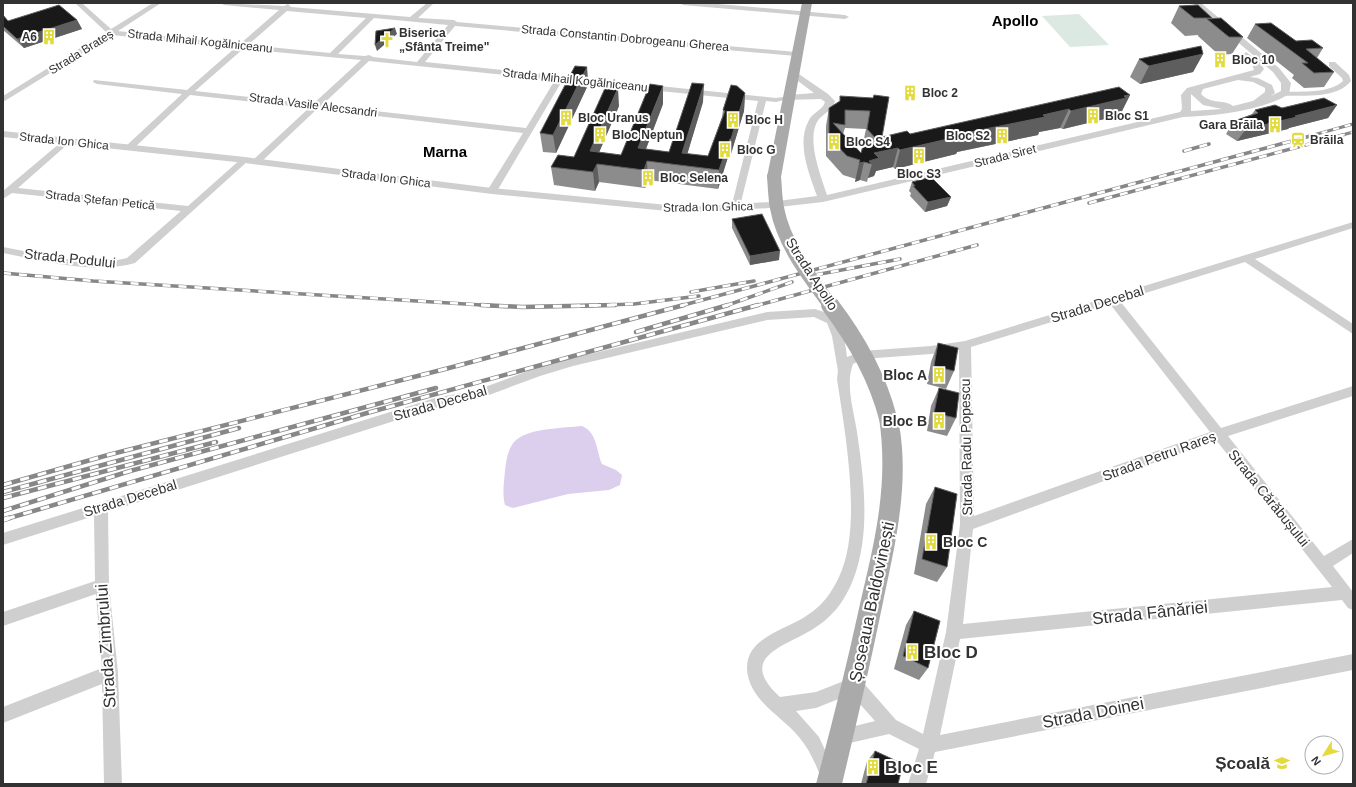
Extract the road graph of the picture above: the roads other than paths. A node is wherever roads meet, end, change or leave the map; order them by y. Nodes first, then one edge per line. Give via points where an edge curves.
1 (78, 3) edge
2 (158, 3) edge
3 (224, 3) edge
4 (431, 3) edge
5 (683, 3) edge
6 (1187, 3) edge
7 (1196, 3) edge
8 (288, 6) edge
9 (806, 8) edge
10 (373, 15) junction
11 (845, 16) dead end
12 (413, 19) junction
13 (454, 22) junction
14 (111, 32) junction
15 (243, 46) junction
16 (333, 54) junction
17 (796, 54) junction
18 (369, 57) junction
19 (420, 63) junction
20 (1332, 64) dead end
21 (793, 73) junction
22 (560, 78) junction
23 (1239, 78) junction
24 (97, 82) dead end
25 (1200, 87) junction
26 (190, 91) junction
27 (1284, 94) junction
28 (825, 96) junction
29 (789, 98) junction
30 (763, 99) junction
31 (3, 100) edge
32 (1256, 102) junction
33 (315, 106) junction
34 (1239, 107) junction
35 (1183, 114) junction
36 (529, 131) junction
37 (3, 134) edge
38 (66, 141) junction
39 (129, 148) junction
40 (245, 160) junction
41 (256, 161) junction
42 (492, 191) junction
43 (6, 193) edge
44 (823, 199) junction
45 (770, 205) joint
46 (736, 208) junction
47 (190, 209) junction
48 (1352, 226) edge
49 (3, 250) edge
50 (1247, 258) junction
51 (1112, 299) junction
52 (1353, 330) edge
53 (965, 346) junction
54 (844, 371) junction
55 (1353, 391) edge
56 (888, 418) joint
57 (1218, 434) junction
58 (101, 507) junction
59 (967, 525) junction
60 (3, 539) edge
61 (1353, 545) edge
62 (1322, 565) junction
63 (102, 585) junction
64 (1349, 598) edge
65 (3, 620) edge
66 (954, 632) junction
67 (1353, 662) edge
68 (110, 673) junction
69 (854, 685) junction
70 (777, 706) junction
71 (3, 715) edge
72 (890, 726) junction
73 (840, 737) junction
74 (929, 745) junction
75 (829, 781) edge
76 (113, 784) edge
77 (917, 784) edge

1 - 14 street, Strada Mihail Kogălniceanu
2 - 14 street, Strada Brateș
3 - 8 street
4 - 12 street
5 - 9 street
6 - 23 street via 1258,66 1257,72
7 - 27 street via 1272,66 1287,87
8 - 10 street
8 - 15 street
9 - 11 street
9 - 17 main road, Strada Apollo
10 - 12 street, Strada Constantin Dobrogeanu Gherea
10 - 16 street
12 - 13 street, Strada Constantin Dobrogeanu Gherea
13 - 17 street, Strada Constantin Dobrogeanu Gherea
13 - 19 street
14 - 15 street, Strada Mihail Kogălniceanu
14 - 31 street, Strada Brateș
15 - 16 street, Strada Mihail Kogălniceanu
15 - 26 street
16 - 18 street, Strada Mihail Kogălniceanu
17 - 21 main road, Strada Apollo
18 - 19 street, Strada Mihail Kogălniceanu
18 - 33 street
19 - 22 street, Strada Mihail Kogălniceanu
20 - 27 street via 1346,77 1347,81 1344,84 1327,90
21 - 28 street
21 - 29 main road, Strada Apollo
22 - 30 street, Strada Mihail Kogălniceanu
22 - 36 street
23 - 25 street
23 - 32 street, Strada Siret via 1255,80 1269,87 1270,93
24 - 26 street, Strada Vasile Alecsandri
25 - 34 street, Strada Siret via 1196,94 1208,103
25 - 35 street via 1188,92 1187,110
26 - 33 street, Strada Vasile Alecsandri
26 - 39 street
27 - 32 street, Strada Siret
28 - 29 street, Strada Mihail Kogălniceanu
28 - 44 street via 829,99 830,106 814,120 810,141 813,165
29 - 30 street, Strada Mihail Kogălniceanu
29 - 56 main road, Strada Apollo, bridge via 774,177 778,214 802,264 867,360 879,386
30 - 46 street
32 - 34 street, Strada Siret
33 - 36 street, Strada Vasile Alecsandri
33 - 41 street
34 - 35 street, Strada Siret via 1210,113
35 - 44 street, Strada Siret
36 - 42 street
37 - 38 street, Strada Ion Ghica
38 - 39 street, Strada Ion Ghica
38 - 43 street
39 - 40 street, Strada Ion Ghica
40 - 41 street, Strada Ion Ghica
40 - 47 street, Strada Podului
41 - 42 street, Strada Ion Ghica
42 - 46 street, Strada Ion Ghica via 666,210
43 - 47 street, Strada Ștefan Petică
44 - 45 street, Strada Siret
45 - 46 street, Strada Ion Ghica
47 - 49 street, Strada Podului via 131,261 120,265 65,260
48 - 50 street, Strada Decebal
50 - 51 street, Strada Decebal
50 - 52 street
51 - 53 street, Strada Decebal
51 - 57 street, Strada Cărăbușului
53 - 54 street, Strada Decebal via 862,354 848,361
53 - 59 street, Strada Radu Popescu
54 - 58 street, Strada Decebal via 837,332 831,321 822,315 756,318 537,372 478,394 435,403
54 - 70 street, Strada Decebal via 857,483 858,516 854,550 850,569 835,601 801,628 764,648 757,658 754,669 758,682
55 - 57 street, Strada Petru Rareș
56 - 69 main road, Șoseaua Baldovinești via 894,457 891,508
57 - 59 street, Strada Petru Rareș
57 - 62 street, Strada Cărăbușului
58 - 60 street, Strada Decebal
58 - 63 street, Strada Zimbrului
59 - 66 street, Strada Radu Popescu
61 - 62 street
62 - 64 street, Strada Cărăbușului
63 - 65 street
63 - 68 street, Strada Zimbrului
64 - 66 street, Strada Fânăriei
66 - 74 street, Strada Radu Popescu
67 - 74 street, Strada Doinei
68 - 71 street
68 - 76 street, Strada Zimbrului
69 - 70 street via 816,700
69 - 72 street
69 - 73 main road, Șoseaua Baldovinești
70 - 75 street, Strada Decebal via 798,723 812,741
72 - 73 street
72 - 74 street
73 - 75 main road, Șoseaua Baldovinești
74 - 77 street, Strada Radu Popescu

